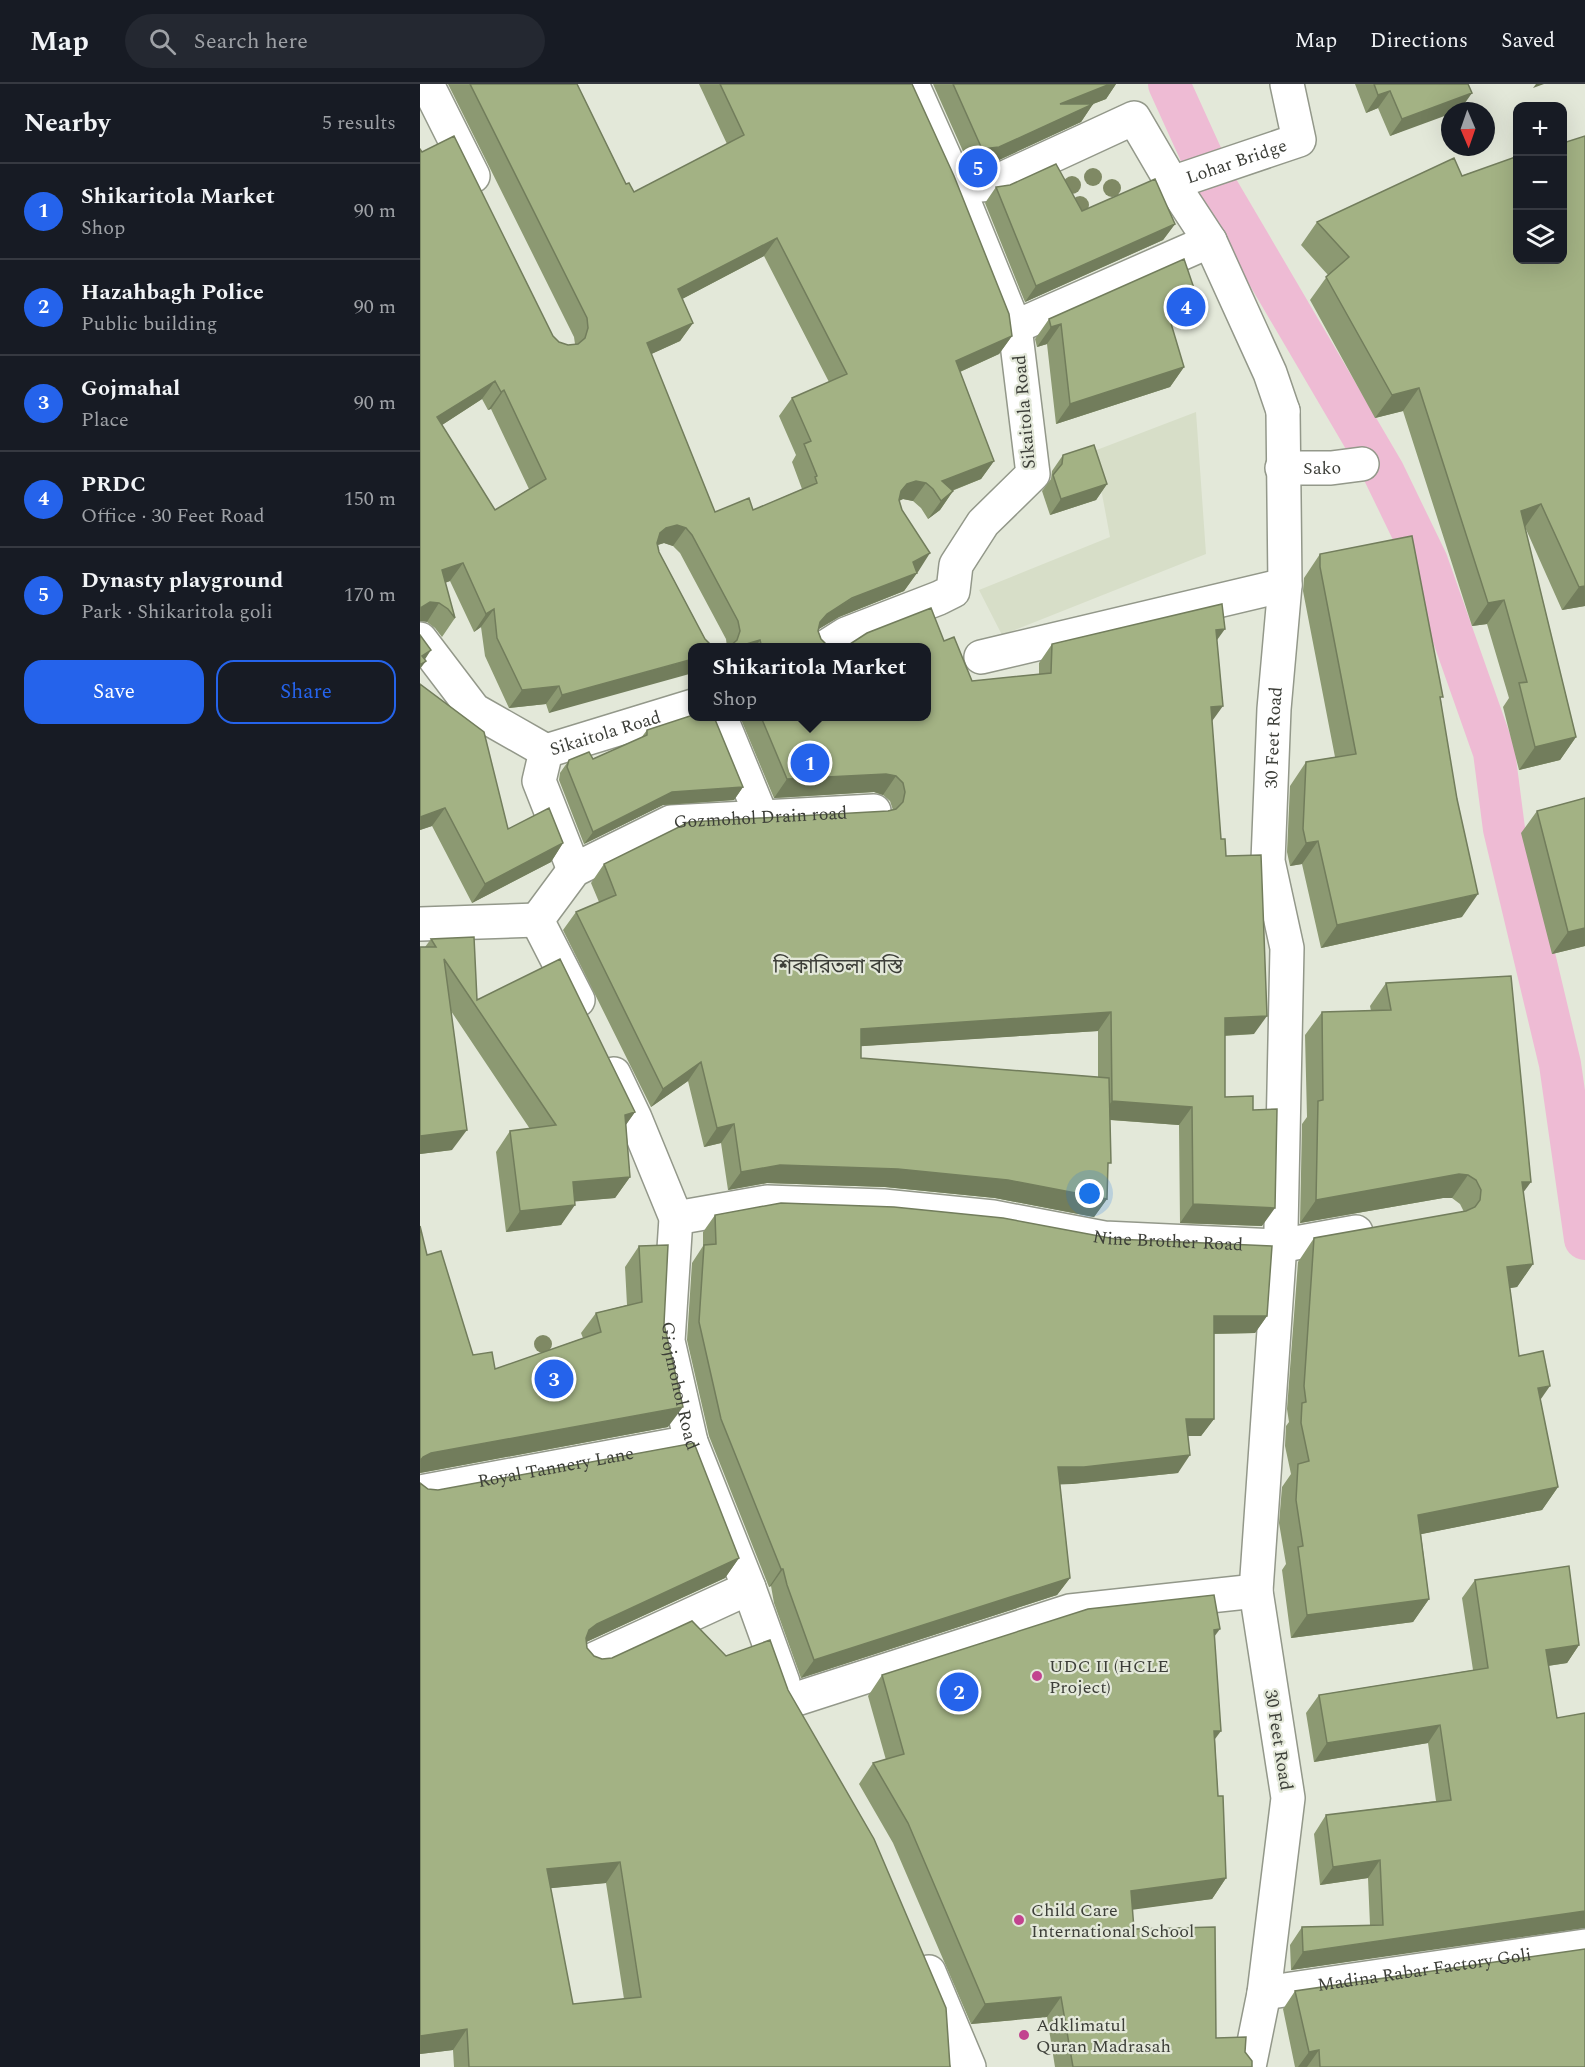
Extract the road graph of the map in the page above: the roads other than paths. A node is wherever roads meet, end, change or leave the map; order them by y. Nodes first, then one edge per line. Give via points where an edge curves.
1 (427, 84) edge
2 (912, 84) edge
3 (1287, 84) edge
4 (1172, 183) junction
5 (958, 187) junction
6 (484, 199) edge
7 (1210, 241) junction
8 (1015, 327) junction
9 (1347, 466) dead end
10 (1282, 468) junction
11 (927, 552) edge
12 (1285, 585) junction
13 (953, 591) junction
14 (420, 639) edge
15 (831, 643) edge
16 (981, 657) dead end
17 (688, 708) edge
18 (722, 721) edge
19 (546, 751) junction
20 (874, 811) edge
21 (762, 818) junction
22 (574, 870) junction
23 (537, 920) junction
24 (420, 924) edge
25 (676, 1218) junction
26 (1390, 1226) edge
27 (1279, 1246) junction
28 (691, 1442) junction
29 (420, 1492) edge
30 (749, 1588) junction
31 (1256, 1591) junction
32 (590, 1661) edge
33 (790, 1701) junction
34 (807, 1731) edge
35 (917, 1944) edge
36 (1585, 1946) edge
37 (1264, 1993) junction
38 (969, 2067) edge
39 (1249, 2067) edge

1 - 6 street
2 - 5 street, Sikaitola Road
3 - 4 street, Lohar Bridge via 1299,140
4 - 5 street, 30 Feet Road via 1134,118 991,184
4 - 7 street, 30 Feet Road
5 - 8 street, Sikaitola Road
7 - 8 street
7 - 10 street, 30 Feet Road via 1270,373 1283,411
8 - 13 street, Sikaitola Road via 1033,474 983,523 956,565
9 - 10 street, Sako
10 - 12 street, 30 Feet Road
11 - 13 street
12 - 16 street
12 - 27 street, 30 Feet Road via 1274,709 1268,861 1287,948
13 - 15 street via 846,633
14 - 19 street, Sikaitola Road via 474,710
17 - 19 street, Sikaitola Road
18 - 21 street
19 - 22 street via 539,781
20 - 21 street, Gozmohol Drain road
21 - 22 street, Gozmohol Drain road via 671,822
22 - 23 street, Gozmohol Drain road
23 - 24 street
23 - 25 street via 635,1118
25 - 27 street, Nine Brother Road via 767,1202 883,1206 993,1217 1104,1238
25 - 28 street, Giojmohol Road via 668,1341
26 - 27 street, Nine Brother Road
27 - 31 street, 30 Feet Road
28 - 29 street, Royal Tannery Lane
28 - 30 street, Giojmohol Road
30 - 32 street
30 - 33 street, Giojmohol Road
31 - 33 street via 1070,1611
31 - 37 street, 30 Feet Road via 1288,1798
33 - 34 street, Giojmohol Road
35 - 38 street
36 - 37 street, Madina Rabar Factory Goli
37 - 39 street, 30 Feet Road

